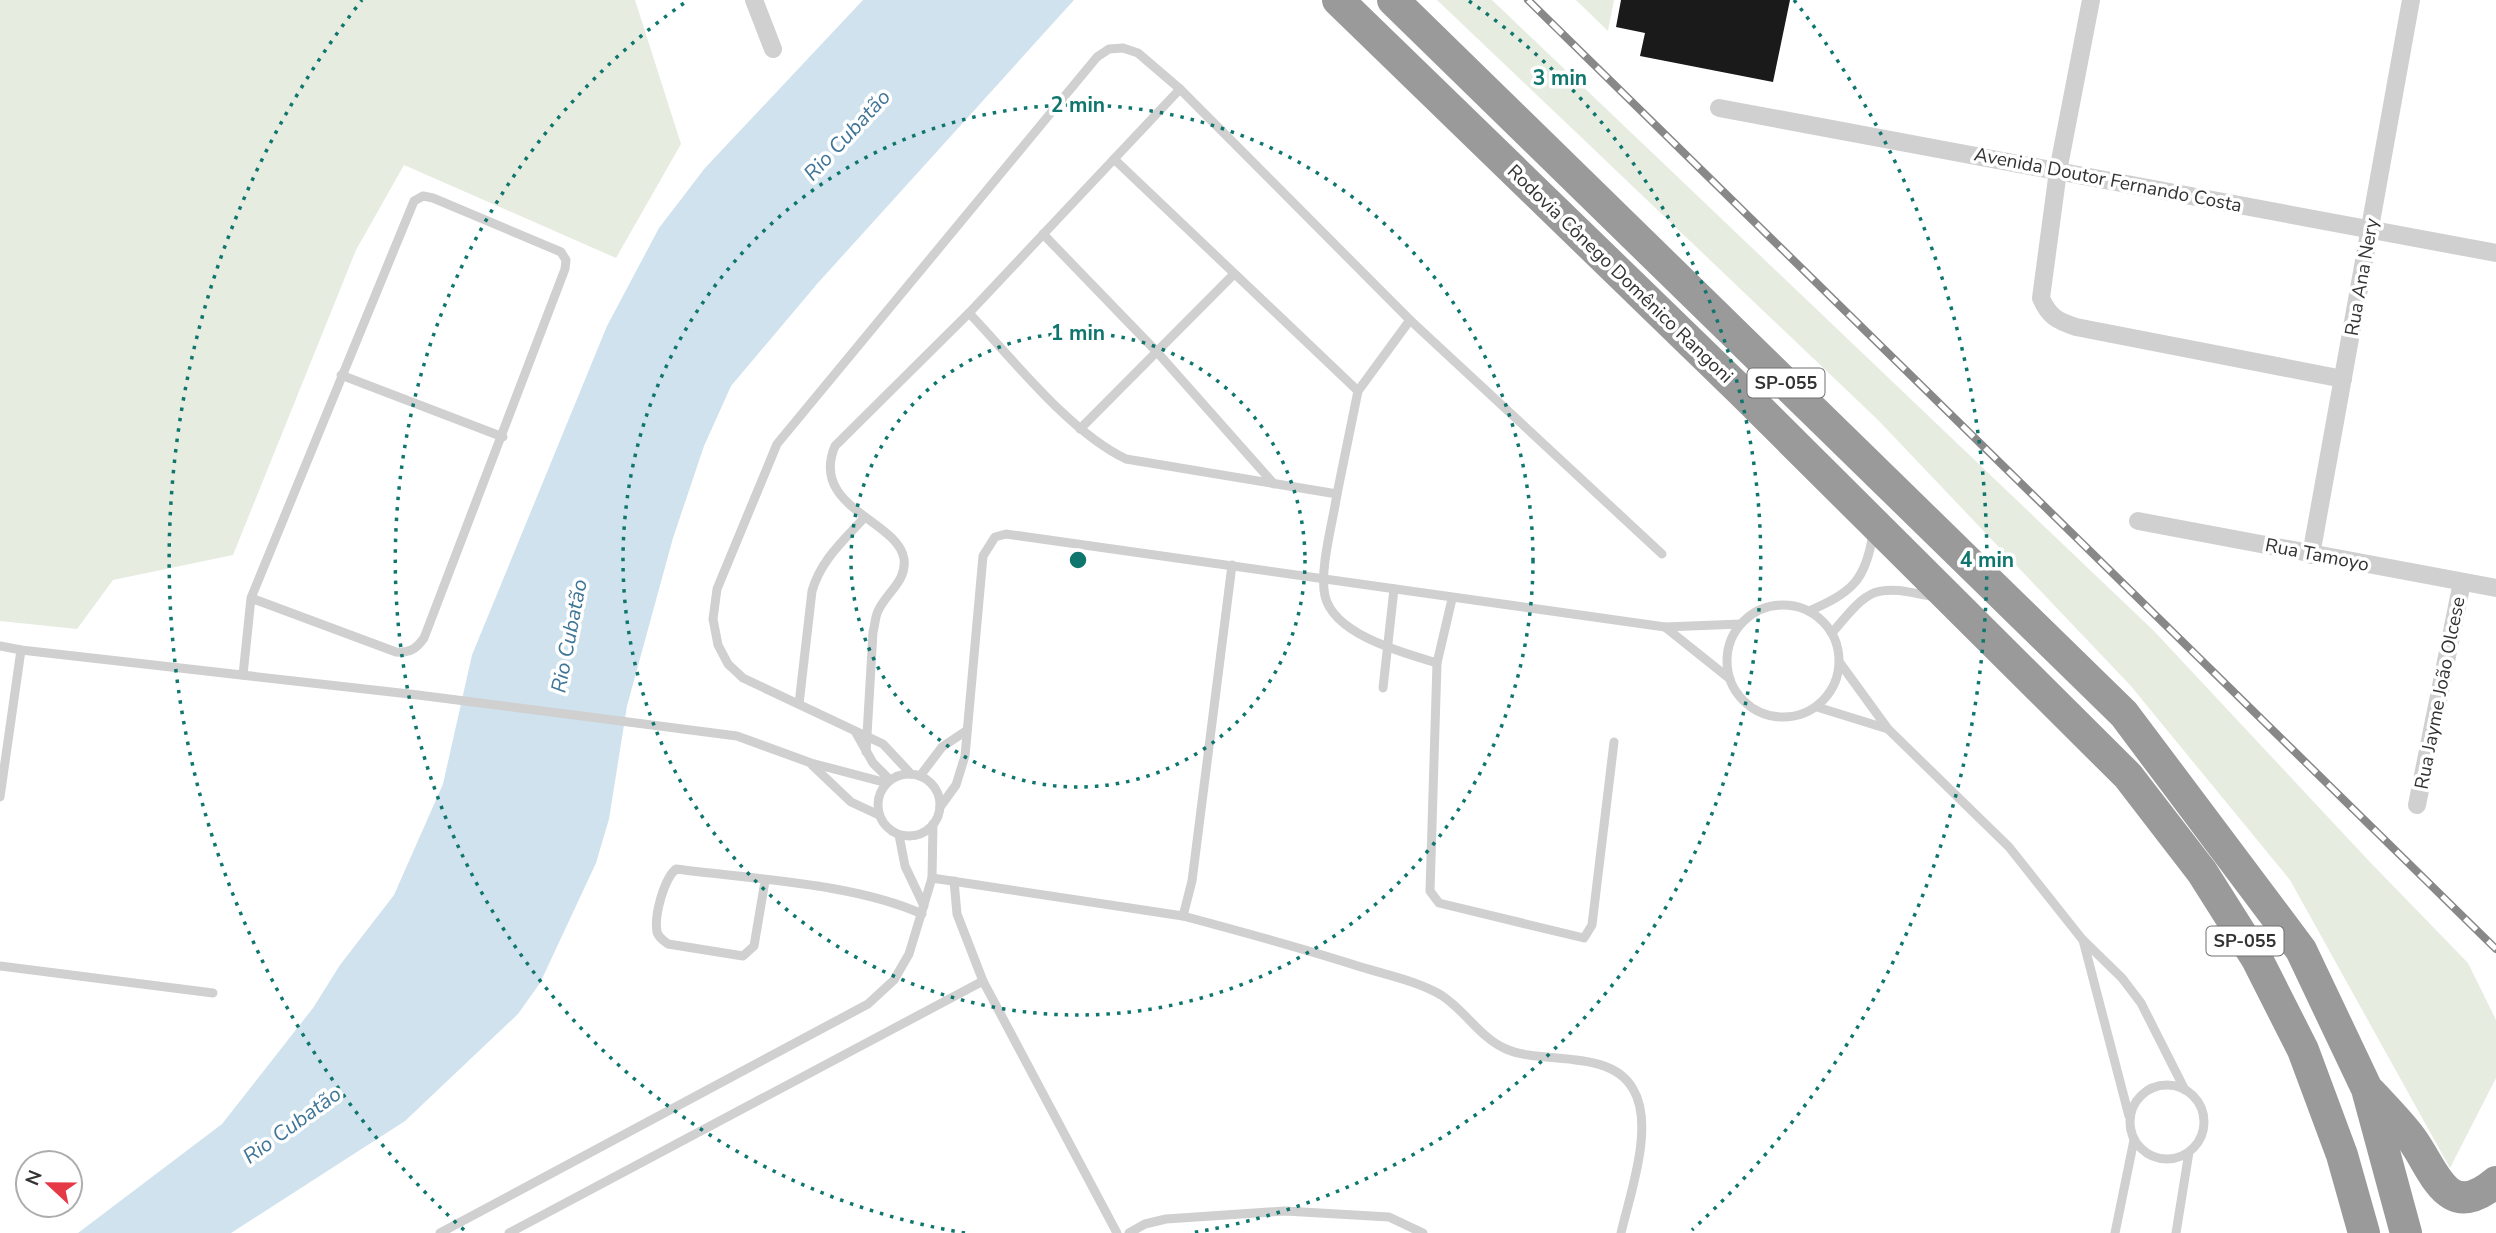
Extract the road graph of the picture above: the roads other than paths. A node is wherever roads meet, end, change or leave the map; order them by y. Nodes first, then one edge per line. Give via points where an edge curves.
1 (754, 0) edge
2 (1338, 0) edge
3 (1393, 0) edge
4 (2091, 0) edge
5 (2411, 0) edge
6 (773, 49) dead end
7 (1180, 89) junction
8 (1719, 108) dead end
9 (1114, 159) junction
10 (2058, 171) junction
11 (2371, 230) junction
12 (1043, 234) junction
13 (2496, 253) edge
14 (1233, 275) junction
15 (970, 313) junction
16 (1410, 320) junction
17 (1157, 352) junction
18 (341, 375) junction
19 (2343, 379) junction
20 (1358, 391) junction
21 (1080, 429) junction
22 (503, 437) junction
23 (1274, 484) junction
24 (1337, 494) junction
25 (864, 518) junction
26 (2138, 521) dead end
27 (1874, 524) junction
28 (1662, 554) dead end
29 (2311, 555) junction
30 (1232, 565) junction
31 (1325, 579) junction
32 (2462, 582) junction
33 (2496, 588) edge
34 (1394, 589) junction
35 (251, 598) junction
36 (1452, 599) junction
37 (1952, 601) junction
38 (1810, 611) junction
39 (1741, 624) junction
40 (1665, 627) junction
41 (1832, 633) junction
42 (0, 646) edge
43 (1387, 648) junction
44 (21, 650) junction
45 (1437, 663) junction
46 (1840, 663) junction
47 (243, 675) junction
48 (1730, 679) junction
49 (1383, 688) dead end
50 (799, 704) junction
51 (1817, 707) junction
52 (1888, 729) junction
53 (855, 731) junction
54 (966, 731) junction
55 (869, 736) junction
56 (1614, 742) dead end
57 (866, 752) junction
58 (811, 764) junction
59 (915, 775) junction
60 (889, 781) junction
61 (0, 797) edge
62 (2417, 805) dead end
63 (940, 807) junction
64 (879, 815) junction
65 (933, 824) junction
66 (899, 835) junction
67 (932, 878) junction
68 (765, 881) junction
69 (954, 881) junction
70 (923, 910) junction
71 (1183, 916) junction
72 (2082, 939) junction
73 (0, 966) edge
74 (983, 981) junction
75 (213, 993) dead end
76 (2367, 1089) junction
77 (2185, 1090) junction
78 (2130, 1119) junction
79 (2134, 1140) junction
80 (2189, 1152) junction
81 (2496, 1182) edge
82 (440, 1233) edge
83 (509, 1233) edge
84 (1117, 1233) edge
85 (1129, 1233) edge
86 (1423, 1233) edge
87 (1621, 1233) edge
88 (2115, 1233) edge
89 (2176, 1233) edge
90 (2364, 1233) edge
91 (2406, 1233) edge

1 - 6 street
2 - 27 highway, Rodovia Cônego Domênico Rangoni / SP-055
3 - 76 highway, Rodovia Cônego Domênico Rangoni / SP-055 via 2124,714 2301,950
4 - 10 street
5 - 11 street, Rua Ana Nery
7 - 9 lane
7 - 16 lane
7 - 50 lane via 1138,53 1110,48 1097,57 777,444 717,589 713,619 728,664 743,678
8 - 10 street, Avenida Doutor Fernando Costa
9 - 12 lane
9 - 14 lane
10 - 11 street, Avenida Doutor Fernando Costa
10 - 19 street via 2041,298 2057,321
11 - 13 street, Avenida Doutor Fernando Costa
11 - 19 street, Rua Ana Nery
12 - 15 lane
12 - 17 lane
14 - 17 lane
14 - 20 lane
15 - 21 lane
15 - 25 lane via 835,446 828,474
16 - 20 lane
16 - 28 lane
17 - 21 lane
17 - 23 lane
18 - 22 lane
18 - 22 lane via 408,209 423,197 433,198 552,246 566,260
18 - 35 lane
19 - 29 street, Rua Ana Nery
20 - 24 lane
21 - 23 lane via 1126,460
22 - 35 lane via 417,648 396,652
23 - 24 lane
24 - 31 lane
25 - 50 lane via 818,573
25 - 55 lane via 897,545 905,569 877,613
26 - 29 street, Rua Tamoyo
27 - 37 highway, Rodovia Cônego Domênico Rangoni / SP-055
27 - 38 lane via 1865,571 1854,586
29 - 32 street, Rua Tamoyo
30 - 31 lane
30 - 54 lane via 1006,534 995,537 983,556
30 - 71 lane via 1192,881
31 - 34 lane
31 - 43 lane via 1325,597 1332,611 1345,624
32 - 33 street, Rua Tamoyo
32 - 62 street, Rua Jayme João Olcese
34 - 36 lane
34 - 43 lane
35 - 47 lane
36 - 40 lane
36 - 45 lane
37 - 41 lane via 1881,589 1855,605
37 - 90 highway, Rodovia Cônego Domênico Rangoni / SP-055 via 2128,776 2202,872 2257,958 2302,1050 2342,1155
38 - 39 lane via 1773,606
38 - 41 lane
39 - 40 lane
39 - 48 lane via 1730,645
40 - 48 lane
41 - 46 lane
42 - 44 lane
43 - 45 lane
43 - 49 lane
44 - 47 lane
44 - 61 lane
45 - 56 lane via 1430,891 1439,903 1584,937 1592,925
46 - 51 lane via 1833,688
46 - 52 lane
47 - 58 lane via 737,736
48 - 51 lane via 1743,702 1766,715 1792,717
50 - 53 lane
51 - 52 lane
52 - 72 lane via 2009,847
53 - 55 lane
53 - 57 lane
54 - 59 lane via 942,747
54 - 63 lane via 962,769
55 - 57 lane
55 - 59 lane
57 - 60 lane
58 - 60 lane
58 - 64 lane via 850,802
59 - 60 lane
59 - 63 lane via 931,783
60 - 64 lane via 878,798
63 - 65 lane
64 - 66 lane
65 - 66 lane via 918,835
65 - 67 lane
66 - 70 lane via 905,866
67 - 69 lane
67 - 70 lane
68 - 68 lane via 676,869 664,882 657,931 661,939 743,956 754,946
68 - 70 lane via 865,894
69 - 71 lane
69 - 74 lane via 957,914
70 - 82 lane via 909,954 894,980 868,1004
71 - 87 lane via 1290,944 1441,995 1507,1050 1577,1059 1615,1072 1632,1086 1643,1109 1637,1165
72 - 77 lane via 2141,1003
72 - 78 lane
73 - 75 lane
74 - 83 lane
74 - 84 lane
76 - 81 highway via 2410,1136 2439,1185 2467,1198
76 - 91 highway, Rodovia Cônego Domênico Rangoni / SP-055
77 - 78 lane via 2154,1087 2137,1100
77 - 80 lane via 2203,1115 2202,1136
78 - 79 lane
79 - 80 lane via 2158,1158 2169,1160
79 - 88 lane
80 - 89 lane
85 - 86 lane via 1166,1219 1285,1212 1389,1217

